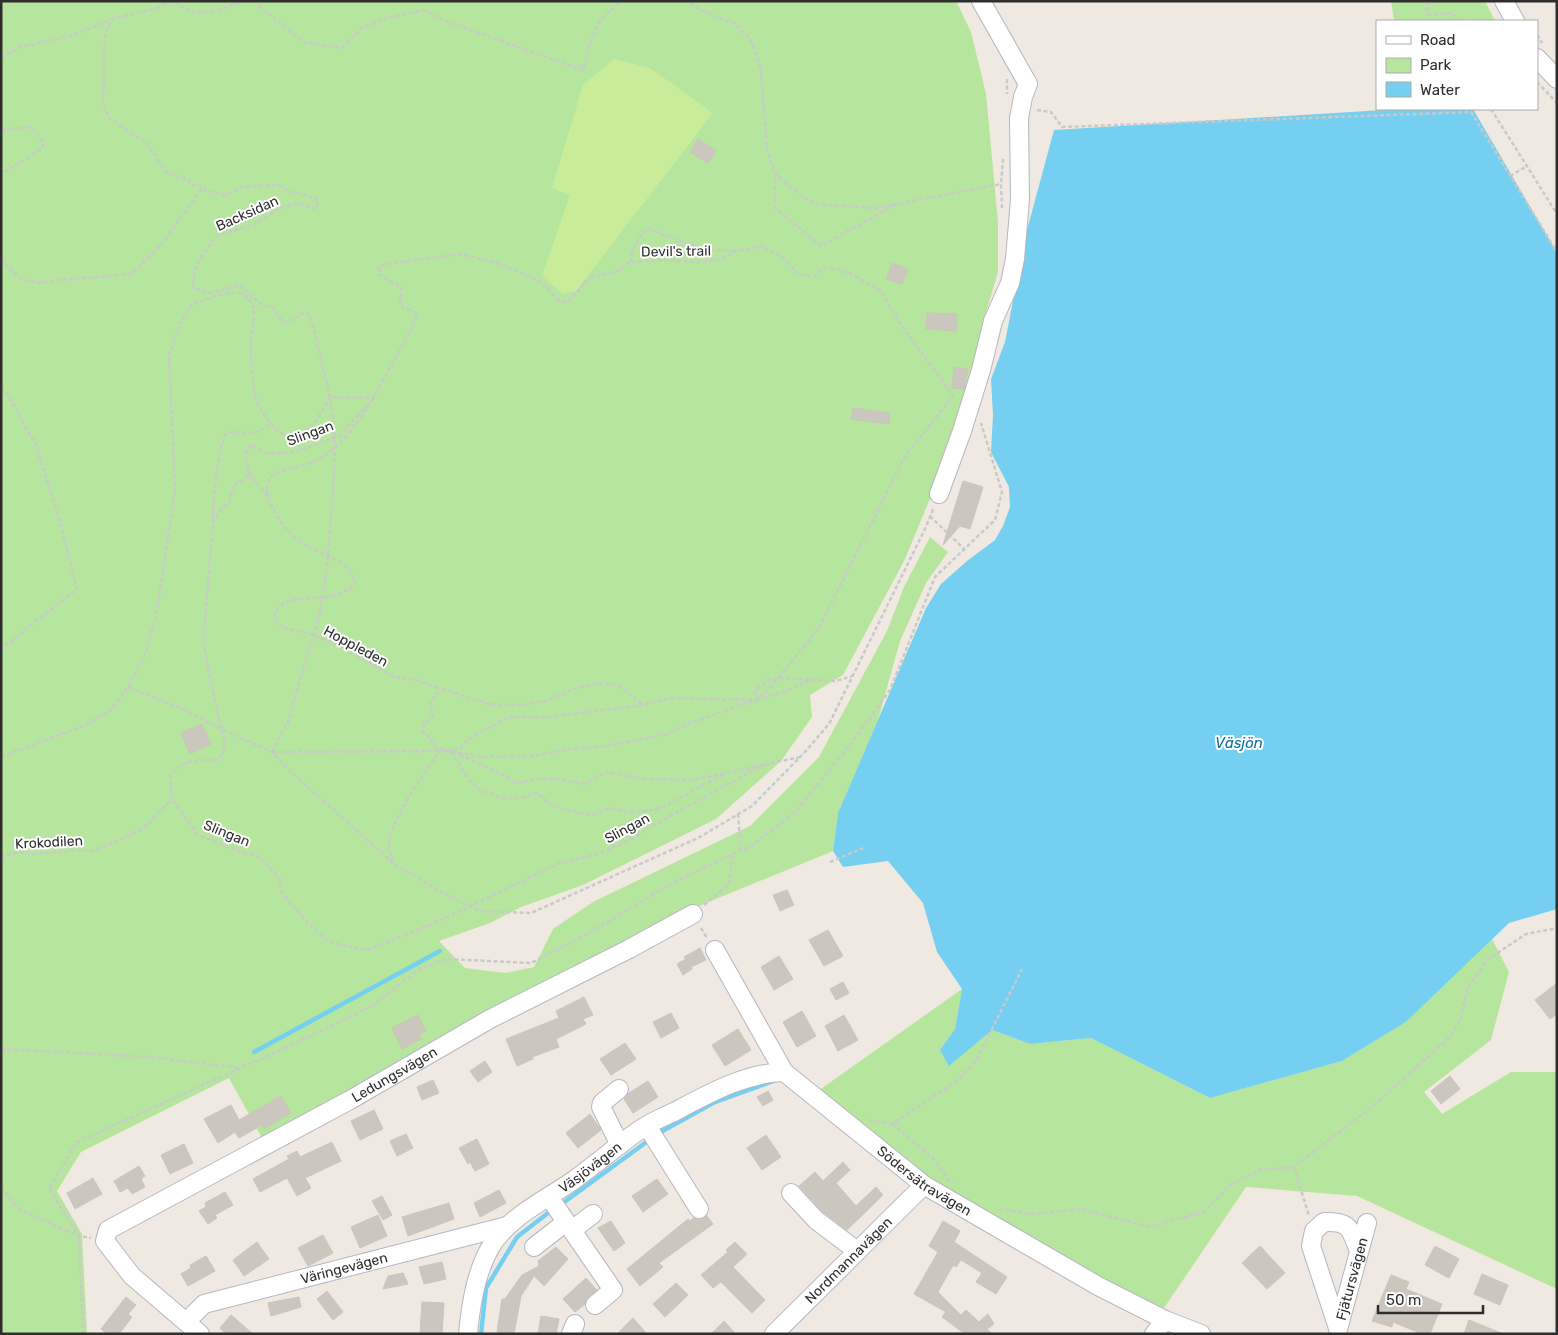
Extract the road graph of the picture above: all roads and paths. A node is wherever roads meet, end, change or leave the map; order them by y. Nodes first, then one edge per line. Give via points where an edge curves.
1 (173, 1) edge
2 (242, 1) edge
3 (253, 1) edge
4 (621, 1) edge
5 (684, 1) edge
6 (981, 1) edge
7 (1427, 1) edge
8 (1504, 1) edge
9 (113, 19) junction
10 (1461, 20) edge
11 (1514, 20) edge
12 (1, 58) edge
13 (1538, 59) edge
14 (1557, 79) edge
15 (1538, 83) edge
16 (1023, 97) junction
17 (1557, 103) edge
18 (1471, 110) edge
19 (1492, 110) edge
20 (1, 130) edge
21 (1527, 166) junction
22 (775, 173) junction
23 (1, 174) edge
24 (1510, 176) junction
25 (1001, 184) dead end
26 (202, 189) junction
27 (899, 203) junction
28 (1557, 214) edge
29 (737, 251) junction
30 (1557, 252) edge
31 (1, 258) edge
32 (630, 262) junction
33 (1, 388) edge
34 (330, 397) junction
35 (373, 398) junction
36 (981, 421) dead end
37 (270, 424) junction
38 (333, 438) junction
39 (335, 448) junction
40 (249, 473) junction
41 (939, 494) joint
42 (268, 497) junction
43 (930, 516) junction
44 (213, 522) junction
45 (964, 549) junction
46 (328, 556) junction
47 (322, 598) junction
48 (314, 635) junction
49 (1, 649) edge
50 (852, 676) junction
51 (778, 678) junction
52 (812, 680) junction
53 (128, 687) junction
54 (436, 687) junction
55 (756, 700) junction
56 (643, 705) junction
57 (221, 729) junction
58 (272, 752) junction
59 (440, 752) junction
60 (447, 752) junction
61 (452, 752) junction
62 (456, 753) junction
63 (801, 756) junction
64 (1, 757) edge
65 (765, 764) junction
66 (729, 772) junction
67 (172, 799) junction
68 (738, 814) junction
69 (863, 848) dead end
70 (740, 852) junction
71 (733, 856) junction
72 (1, 858) edge
73 (830, 862) dead end
74 (393, 863) junction
75 (469, 906) junction
76 (693, 914) junction
77 (1557, 928) edge
78 (715, 950) joint
79 (1022, 970) dead end
80 (1, 1049) edge
81 (240, 1068) junction
82 (784, 1072) junction
83 (619, 1089) dead end
84 (846, 1122) junction
85 (892, 1124) junction
86 (647, 1126) junction
87 (620, 1145) junction
88 (1294, 1167) junction
89 (956, 1184) dead end
90 (924, 1185) junction
91 (1, 1188) edge
92 (791, 1193) dead end
93 (550, 1197) junction
94 (991, 1208) dead end
95 (699, 1210) dead end
96 (593, 1214) dead end
97 (1367, 1223) dead end
98 (508, 1226) junction
99 (569, 1226) junction
100 (1314, 1231) junction
101 (79, 1236) junction
102 (106, 1241) junction
103 (534, 1247) dead end
104 (857, 1251) junction
105 (1360, 1252) junction
106 (595, 1305) dead end
107 (1165, 1320) junction
108 (186, 1322) junction
109 (1338, 1331) edge
110 (83, 1334) edge
111 (200, 1334) edge
112 (468, 1334) edge
113 (774, 1334) edge
114 (1154, 1334) edge
115 (1201, 1334) edge

1 - 2 path via 182,8 204,14
1 - 9 path
3 - 4 path via 303,42 342,48 363,28 387,18 425,10 442,20 583,70 600,20
5 - 22 path via 735,23 751,40 761,69 766,150
6 - 16 street via 1028,84
7 - 10 path via 1428,15 1451,13
8 - 11 street
9 - 12 path via 71,36 20,47
9 - 26 path, Backsidan via 106,33 103,104 110,119 147,143 167,173 187,179
13 - 14 street
15 - 17 path
16 - 18 path via 1033,110 1051,112 1062,127
16 - 41 street via 1014,267 993,321 962,431
18 - 24 path
19 - 21 path
20 - 23 path via 31,127 44,142 42,149
21 - 24 path
21 - 28 path
22 - 27 path via 815,204 876,208
22 - 27 path via 775,208 821,246
24 - 30 path
25 - 27 path
26 - 31 path via 159,247 132,274 40,283 24,280
26 - 34 path, Backsidan via 226,195 243,187 279,185 288,192 311,195 318,201 316,209 299,204 280,208 255,224 217,236 200,258 193,288 211,293 239,285 261,304 274,309 285,323 308,313
29 - 32 path, Devil's trail via 719,260
29 - 32 path via 701,249 649,229 643,232 634,247
29 - 51 path, Devil's trail via 763,246 803,275 814,277 824,268 836,269 881,291 899,322 953,396 904,458 820,628
32 - 35 path, Devil's trail via 618,271 589,278 568,302 560,301 532,277 491,261 461,254 384,264 379,267 378,274 402,288 400,304 417,314
33 - 49 path via 36,445 61,525 76,589
34 - 35 path
34 - 37 path via 317,421 305,431 286,435
34 - 38 path
35 - 38 path, Slingan via 341,435
35 - 39 path
36 - 45 path via 1002,492 995,520
37 - 44 path via 259,432 226,433 213,500
37 - 53 path via 255,396 251,340 254,309 250,299 238,292 192,305 181,321 169,354 175,490 156,618 144,657
38 - 39 path
38 - 40 path, Slingan via 296,452 276,454 268,454 250,445 245,453
39 - 42 path via 308,463 272,475
39 - 46 path
40 - 42 path, Hoppleden
40 - 44 path via 244,481 233,486 229,503
41 - 43 path
42 - 46 path, Hoppleden via 288,531
43 - 45 path
43 - 50 path
44 - 57 path via 203,643
45 - 70 path via 935,577 890,690 851,744 796,811
46 - 47 path
46 - 47 path, Hoppleden via 344,564 354,576 355,584 345,593
47 - 48 path
47 - 48 path, Hoppleden via 291,600 278,608 275,615 276,622 285,628
48 - 54 path, Hoppleden via 394,677
48 - 58 path via 289,720
50 - 52 path via 836,681
50 - 63 path via 828,724
51 - 52 path
51 - 55 path
51 - 55 path via 767,680 755,691
52 - 55 path
53 - 57 path
53 - 64 path via 111,710 84,725
54 - 56 path, Hoppleden via 488,704 524,705 598,683 618,685
54 - 60 path via 438,693 430,704 433,716 424,724 422,732 436,748
55 - 56 path via 672,698
55 - 62 path via 667,734 607,746 513,757
56 - 60 path via 548,717 509,717 469,739 460,748
57 - 58 path
57 - 67 path via 226,742 219,760 188,761 177,767 170,775
58 - 59 path
58 - 74 path
59 - 60 path
59 - 74 path via 415,785 393,829 388,846
60 - 61 path
61 - 62 path
61 - 66 path via 480,791 516,799 537,793 553,806 591,816 611,808 628,813 653,810
62 - 66 path via 516,784 535,779 585,784 606,772 644,779 692,780
63 - 65 path
63 - 68 path via 752,806
65 - 66 path
65 - 75 path, Slingan via 632,839 598,854 560,863
67 - 72 path, Krokodilen via 146,826 94,850 19,852
67 - 75 path, Slingan via 198,836 260,857 280,880 281,892 328,942 367,950
68 - 70 path
68 - 75 path via 698,838 531,913 479,911
69 - 73 path
70 - 71 path
71 - 76 path via 730,884
71 - 81 path via 676,882 531,963 447,959 419,969 372,1006
74 - 75 path
76 - 78 path
76 - 102 street, Ledungsvägen via 490,1019 350,1100 108,1230
77 - 88 path via 1526,934 1486,960 1468,987 1460,1020 1450,1038 1372,1106
78 - 82 street, Södersätravägen
79 - 85 path via 976,1061 956,1082
80 - 81 path via 151,1057
81 - 101 path via 77,1142 49,1189
82 - 84 street, Södersätravägen
82 - 86 street, Väsjövägen via 751,1077 704,1096
83 - 87 street via 601,1107
84 - 85 path via 870,1120
84 - 90 street, Södersätravägen
85 - 89 path via 934,1159 949,1180
86 - 87 street, Väsjövägen
86 - 95 street
87 - 93 street, Väsjövägen
88 - 94 path via 1260,1170 1231,1184 1204,1212 1150,1226 1081,1210 1032,1214
88 - 100 path
90 - 104 street, Nordmannavägen
90 - 107 street, Södersätravägen via 1098,1286
91 - 101 path via 19,1209
92 - 104 street via 816,1220
93 - 98 street, Väsjövägen
93 - 99 street
96 - 99 street
97 - 105 street, Fjätursvägen
98 - 108 street, Väringevägen via 204,1304
98 - 112 street, Väsjövägen via 493,1243 483,1262 471,1302
99 - 103 street
99 - 106 street via 613,1290
100 - 105 street via 1324,1222 1339,1221 1350,1229
100 - 109 street via 1312,1246
101 - 102 path
101 - 110 path
102 - 108 street via 132,1276
104 - 113 street, Nordmannavägen
105 - 109 street, Fjätursvägen
107 - 114 street
107 - 115 street, Södersätravägen
108 - 111 street

